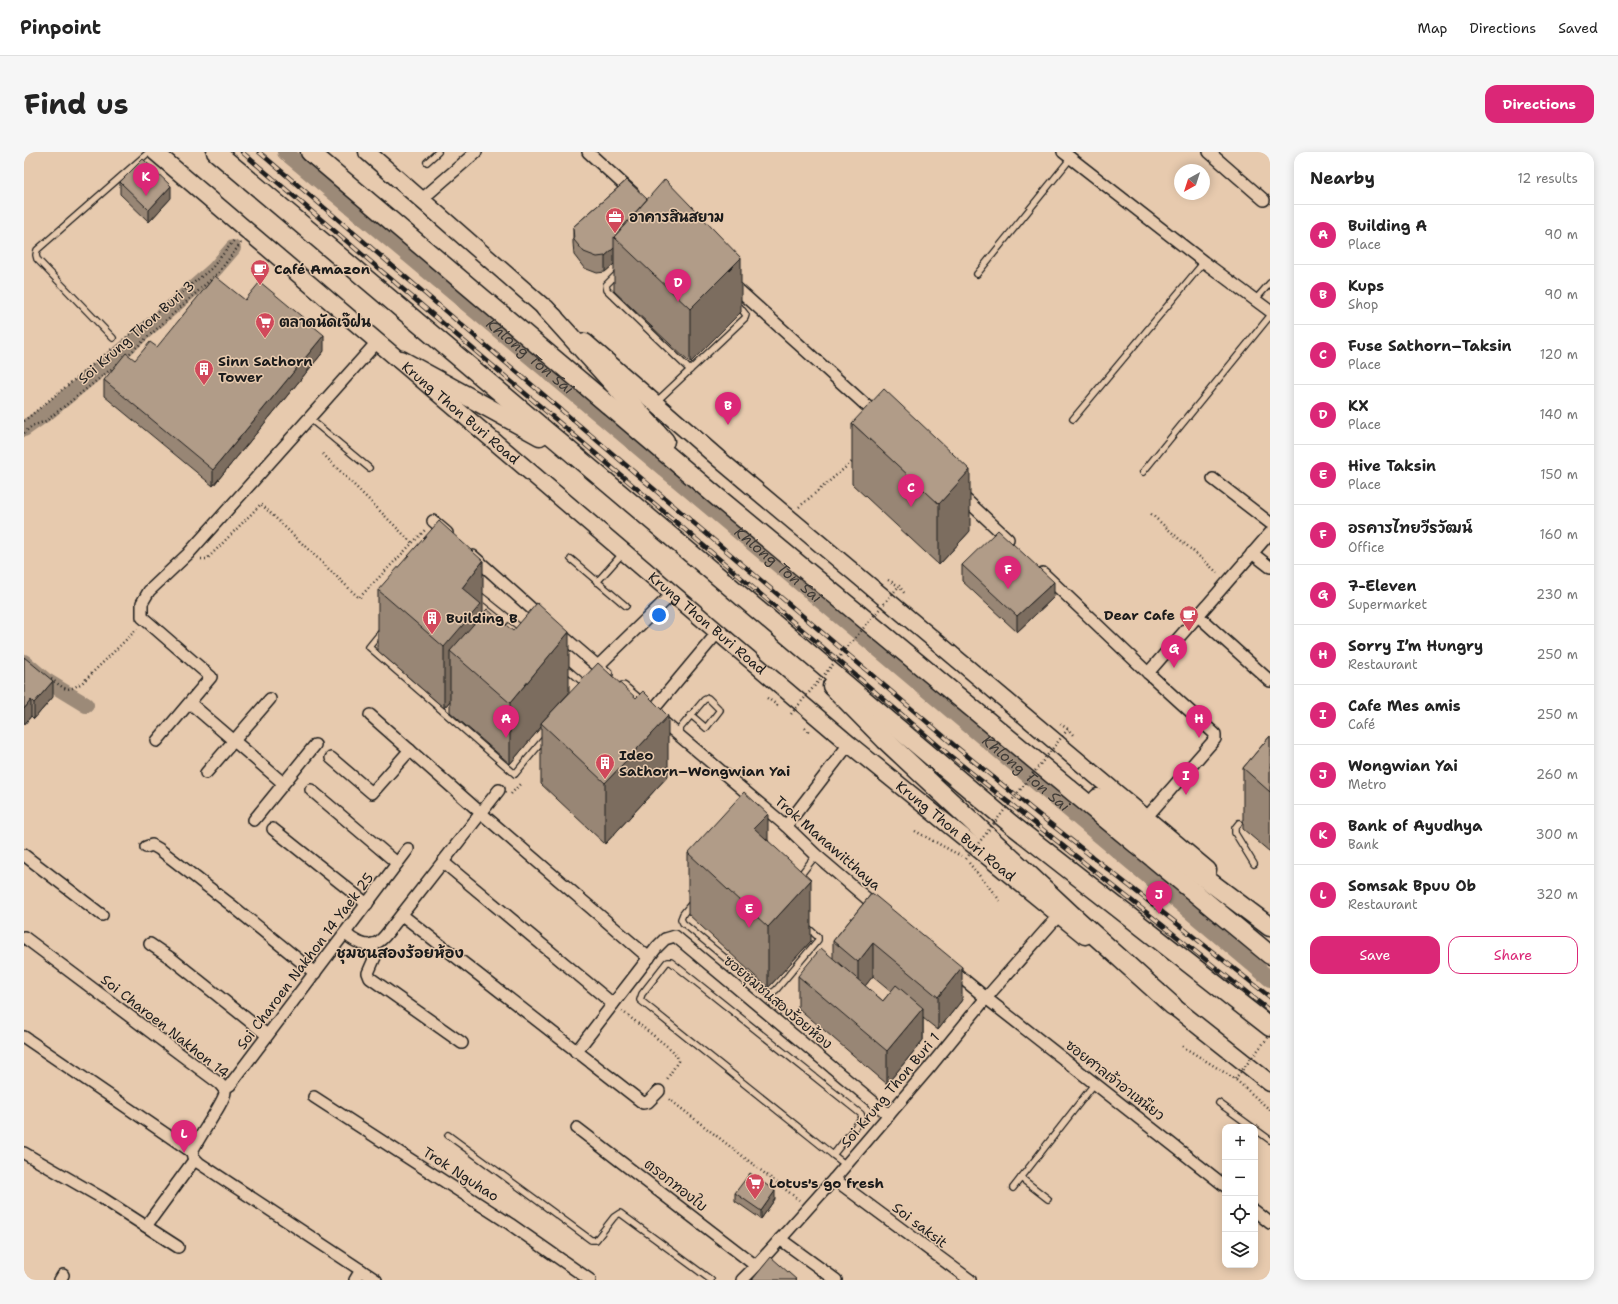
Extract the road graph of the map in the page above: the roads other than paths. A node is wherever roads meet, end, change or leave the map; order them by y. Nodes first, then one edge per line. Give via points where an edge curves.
1 (149, 152) edge
2 (155, 152) edge
3 (216, 152) edge
4 (310, 152) edge
5 (367, 152) edge
6 (438, 152) edge
7 (474, 152) edge
8 (588, 152) edge
9 (1209, 152) edge
10 (1067, 155) edge
11 (427, 162) dead end
12 (421, 200) junction
13 (640, 200) edge
14 (1264, 200) dead end
15 (1204, 262) junction
16 (622, 269) edge
17 (722, 274) edge
18 (977, 274) dead end
19 (1270, 283) edge
20 (1256, 299) junction
21 (734, 300) edge
22 (545, 308) junction
23 (1270, 310) edge
24 (1270, 316) edge
25 (113, 338) dead end
26 (378, 341) junction
27 (401, 360) junction
28 (690, 370) junction
29 (655, 404) junction
30 (309, 418) junction
31 (1073, 419) dead end
32 (886, 423) edge
33 (569, 451) junction
34 (369, 468) dead end
35 (1143, 472) dead end
36 (1213, 478) dead end
37 (949, 483) edge
38 (716, 496) junction
39 (433, 521) road end
40 (1270, 524) edge
41 (1270, 533) edge
42 (1017, 548) edge
43 (624, 552) junction
44 (1252, 553) junction
45 (571, 560) dead end
46 (1034, 565) edge
47 (1270, 567) edge
48 (597, 582) junction
49 (473, 590) edge
50 (673, 593) junction
51 (626, 606) dead end
52 (1198, 614) junction
53 (508, 618) junction
54 (525, 622) edge
55 (520, 628) junction
56 (384, 629) dead end
57 (718, 632) junction
58 (784, 632) junction
59 (526, 633) edge
60 (496, 634) edge
61 (560, 662) edge
62 (598, 666) junction
63 (1148, 673) junction
64 (1270, 681) edge
65 (583, 693) edge
66 (270, 699) dead end
67 (190, 703) junction
68 (648, 708) junction
69 (636, 714) edge
70 (370, 715) dead end
71 (691, 715) junction
72 (979, 715) junction
73 (677, 732) junction
74 (549, 734) dead end
75 (157, 741) dead end
76 (234, 741) junction
77 (849, 744) junction
78 (315, 745) dead end
79 (410, 750) junction
80 (331, 758) dead end
81 (206, 773) dead end
82 (283, 782) junction
83 (311, 790) dead end
84 (499, 790) road end
85 (481, 813) junction
86 (1145, 819) junction
87 (254, 820) dead end
88 (1239, 823) dead end
89 (786, 826) junction
90 (273, 829) dead end
91 (146, 847) dead end
92 (408, 849) dead end
93 (24, 855) edge
94 (816, 855) junction
95 (443, 862) junction
96 (398, 863) junction
97 (1254, 864) dead end
98 (793, 884) edge
99 (697, 897) edge
100 (367, 904) junction
101 (102, 915) dead end
102 (402, 915) junction
103 (889, 916) edge
104 (1058, 916) junction
105 (800, 921) edge
106 (1270, 923) edge
107 (1270, 927) edge
108 (344, 933) junction
109 (24, 937) edge
110 (150, 944) dead end
111 (372, 944) junction
112 (1270, 955) edge
113 (649, 958) junction
114 (944, 962) edge
115 (315, 973) junction
116 (986, 998) junction
117 (613, 1004) junction
118 (1173, 1006) junction
119 (1270, 1027) edge
120 (268, 1035) junction
121 (24, 1037) edge
122 (462, 1043) dead end
123 (576, 1052) junction
124 (1095, 1083) junction
125 (1270, 1083) edge
126 (224, 1089) junction
127 (659, 1091) road end
128 (314, 1097) dead end
129 (1219, 1102) dead end
130 (889, 1115) junction
131 (1248, 1124) edge
132 (577, 1128) dead end
133 (1258, 1131) edge
134 (448, 1135) dead end
135 (1270, 1140) edge
136 (24, 1153) edge
137 (193, 1155) junction
138 (833, 1155) junction
139 (846, 1165) junction
140 (1021, 1178) junction
141 (834, 1179) junction
142 (1222, 1184) edge
143 (1013, 1188) dead end
144 (1048, 1199) dead end
145 (1258, 1213) edge
146 (1270, 1223) edge
147 (146, 1226) junction
148 (780, 1240) junction
149 (178, 1246) dead end
150 (756, 1266) junction
151 (358, 1275) edge
152 (376, 1280) edge
153 (590, 1280) edge
154 (711, 1280) edge
155 (742, 1280) edge
156 (836, 1280) edge
157 (970, 1280) edge

1 - 25 lane via 38,250 36,255
2 - 26 main road, Krung Thon Buri Road
3 - 33 main road
4 - 38 main road
5 - 12 main road
6 - 11 lane
7 - 12 street
8 - 13 street
9 - 14 street
10 - 15 street
10 - 18 lane
12 - 22 main road
15 - 20 street
15 - 31 lane
16 - 28 lane via 606,285 607,290
17 - 32 street
19 - 20 lane
20 - 23 street
21 - 28 lane via 745,311 745,318
22 - 29 main road
22 - 38 main road
24 - 35 lane
26 - 27 main road, Krung Thon Buri Road
26 - 30 street
27 - 33 main road
27 - 43 main road, Krung Thon Buri Road
28 - 29 lane
29 - 86 main road
30 - 34 lane
30 - 67 street via 188,554 149,591 142,603 142,617 211,677
33 - 58 main road
36 - 40 street
37 - 42 street
38 - 72 main road
39 - 62 street, Trok Manawitthaya via 532,614
41 - 44 street
43 - 48 lane
43 - 50 main road, Krung Thon Buri Road
44 - 47 street
44 - 52 street
45 - 48 lane
46 - 63 street
48 - 51 lane
49 - 53 lane
50 - 57 main road, Krung Thon Buri Road
50 - 62 street
52 - 63 street
52 - 64 street
53 - 55 lane
53 - 60 lane
54 - 55 lane
55 - 59 lane
56 - 74 lane via 369,647 515,774
57 - 68 street
57 - 77 main road, Krung Thon Buri Road
58 - 118 main road via 885,740
58 - 119 main road via 1011,824
61 - 65 lane via 588,687
62 - 68 street, Trok Manawitthaya
63 - 86 street via 1216,736
66 - 76 street
67 - 75 street
67 - 76 street
68 - 69 street
68 - 73 street, Trok Manawitthaya
70 - 79 street
71 - 71 lane via 708,698 720,710 706,728
71 - 73 lane
72 - 107 main road via 1058,768
72 - 112 main road
73 - 89 street, Trok Manawitthaya
76 - 81 street
76 - 82 street
77 - 89 street
77 - 104 main road, Krung Thon Buri Road
78 - 82 street
79 - 80 street via 372,793
79 - 85 street
82 - 87 street
83 - 96 street
84 - 85 street
85 - 95 street
85 - 113 street
86 - 106 main road
88 - 97 lane via 1235,833
89 - 94 street, Trok Manawitthaya
90 - 100 street
91 - 115 street via 152,845 159,849
92 - 96 street, Soi Charoen Nakhon 14 Yaek 25
93 - 101 street
94 - 98 lane
94 - 103 street, Trok Manawitthaya
95 - 102 street
95 - 117 street
96 - 100 street, Soi Charoen Nakhon 14 Yaek 25
99 - 105 lane via 682,914 681,919 684,923 770,994 818,938
100 - 108 street, Soi Charoen Nakhon 14 Yaek 25
102 - 111 street via 388,932
102 - 123 street
104 - 116 street, Soi Krung Thon Buri 1
104 - 118 main road, Krung Thon Buri Road
108 - 111 street via 354,941
108 - 115 street, Soi Charoen Nakhon 14 Yaek 25
109 - 126 street, Soi Charoen Nakhon 14
110 - 120 street
111 - 122 street via 375,957 368,973 370,978
113 - 117 street, ซอยชุมชนสองร้อยห้อง
113 - 130 street, ซอยชุมชนสองร้อยห้อง via 665,939 675,936
114 - 116 street
115 - 120 street, Soi Charoen Nakhon 14 Yaek 25
116 - 124 street, ซอยศาลเจ้าอาเหนียว
116 - 130 street, Soi Krung Thon Buri 1
117 - 123 street, ซอยชุมชนสองร้อยห้อง
118 - 125 main road, Krung Thon Buri Road
120 - 126 street, Soi Charoen Nakhon 14 Yaek 25 via 230,1085
121 - 137 street
123 - 127 street via 643,1103 648,1102
124 - 140 lane
124 - 142 street, ซอยศาลเจ้าอาเหนียว
126 - 137 street, Soi Charoen Nakhon 14 via 221,1102 196,1142
128 - 153 street, Trok Nguhao via 510,1224
129 - 131 lane
130 - 139 street, Soi Krung Thon Buri 1
132 - 150 street, ตรอกทองใบ
133 - 135 lane
134 - 154 lane via 591,1240 596,1240 620,1213
136 - 147 street
137 - 147 street, Soi Charoen Nakhon 14
137 - 151 street via 199,1163
138 - 138 lane via 640,1000 666,962 671,962 861,1114 862,1119
138 - 139 lane
139 - 141 street, Soi Krung Thon Buri 1
140 - 143 lane
140 - 144 lane
141 - 148 street, Soi Krung Thon Buri 1
141 - 157 street, Soi saksit
145 - 146 street
147 - 149 street
148 - 150 street, Soi Krung Thon Buri 1
148 - 156 street
150 - 155 street, Soi Krung Thon Buri 1
151 - 152 street

